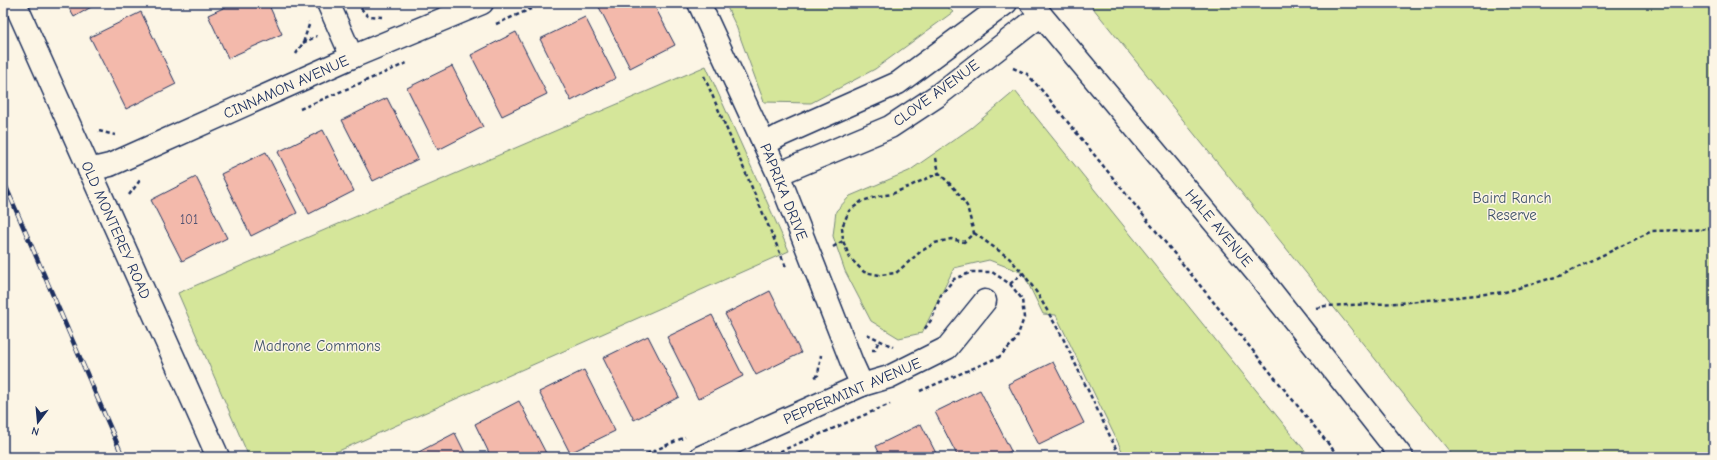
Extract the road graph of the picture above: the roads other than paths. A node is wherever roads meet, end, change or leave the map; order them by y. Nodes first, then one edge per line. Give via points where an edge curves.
1 (15, 3) edge
2 (328, 3) edge
3 (482, 3) edge
4 (699, 3) edge
5 (1006, 3) edge
6 (1036, 9) edge
7 (352, 57) junction
8 (765, 144) junction
9 (89, 170) junction
10 (778, 174) junction
11 (985, 301) dead end
12 (862, 385) junction
13 (218, 457) edge
14 (701, 457) edge
15 (1402, 457) edge

1 - 9 street, OLD MONTEREY ROAD
2 - 7 street
3 - 7 street, CINNAMON AVENUE
4 - 8 street, PAPRIKA DRIVE
5 - 8 street, CLOVE AVENUE via 898,83
6 - 10 street, CLOVE AVENUE via 937,96 890,127
6 - 15 street, HALE AVENUE via 1289,314
7 - 9 street, CINNAMON AVENUE via 110,164
8 - 10 street, PAPRIKA DRIVE
9 - 13 street, OLD MONTEREY ROAD
10 - 12 street, PAPRIKA DRIVE
11 - 12 street, PEPPERMINT AVENUE via 947,348 889,377
12 - 14 street, PEPPERMINT AVENUE

